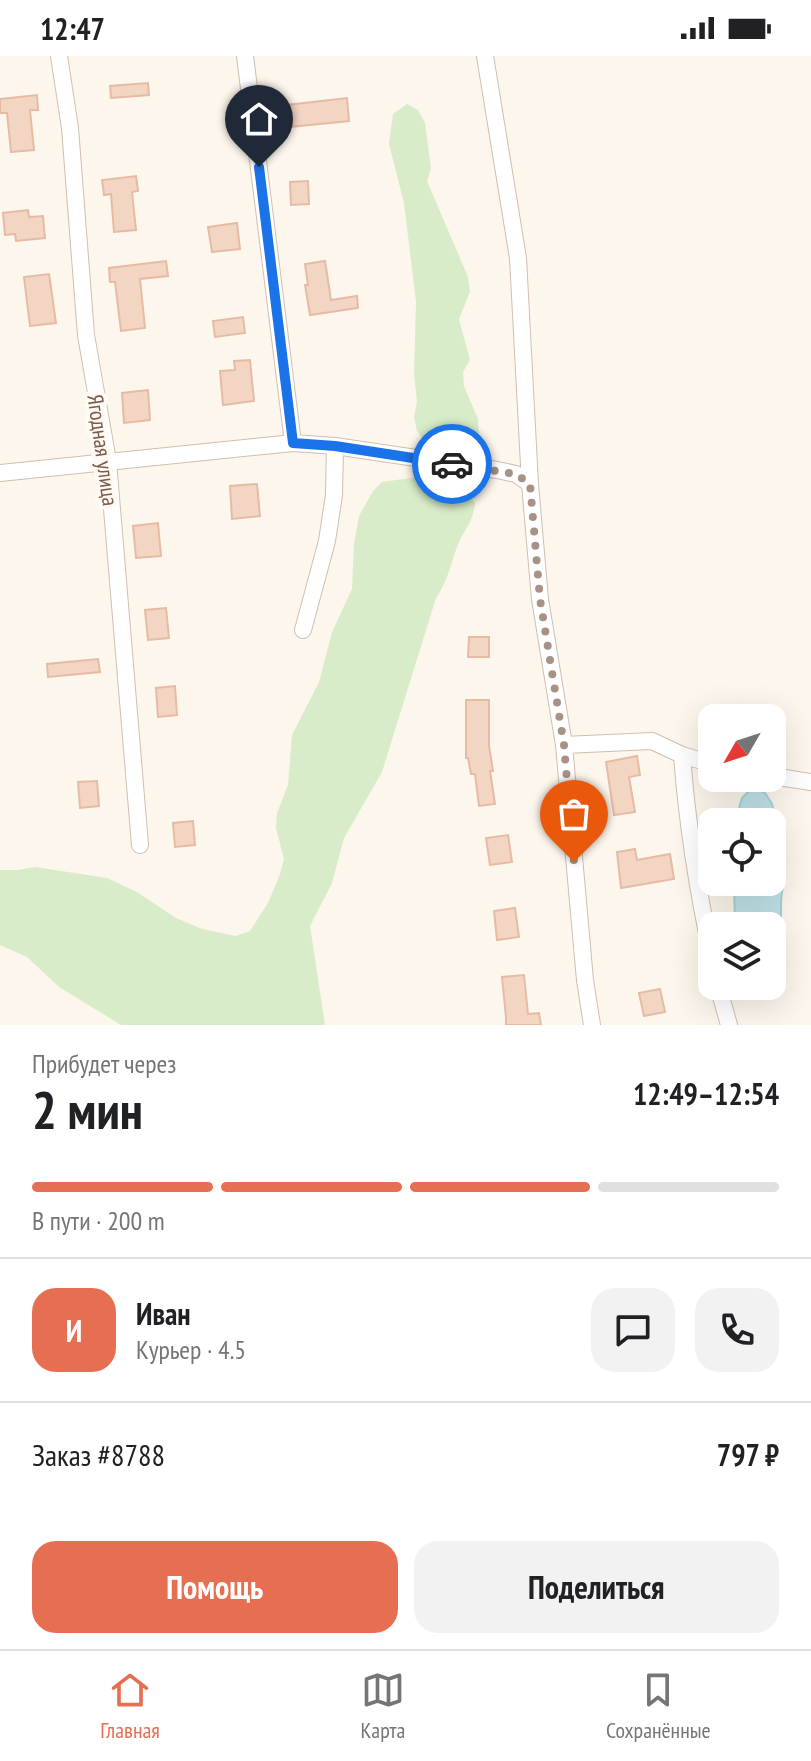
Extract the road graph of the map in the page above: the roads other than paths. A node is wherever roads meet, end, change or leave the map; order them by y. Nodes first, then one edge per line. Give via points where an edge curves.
1 (59, 56) edge
2 (245, 56) edge
3 (485, 56) edge
4 (293, 443) junction
5 (335, 446) junction
6 (108, 461) junction
7 (0, 473) edge
8 (530, 484) junction
9 (303, 630) dead end
10 (564, 745) junction
11 (682, 755) junction
12 (698, 760) edge
13 (786, 778) edge
14 (811, 782) edge
15 (140, 845) dead end
16 (703, 912) edge
17 (722, 1000) edge
18 (592, 1025) edge
19 (729, 1025) edge

1 - 6 street, Ягодная улица via 70,128 86,335
2 - 4 street
3 - 8 street via 518,258
4 - 5 street
4 - 6 street
5 - 8 street via 497,470
5 - 9 street via 327,541
6 - 7 street
6 - 15 street, Ягодная улица
8 - 10 street via 540,599
10 - 11 street via 652,741
10 - 18 street
11 - 12 street
11 - 16 street
13 - 14 street
17 - 19 street

